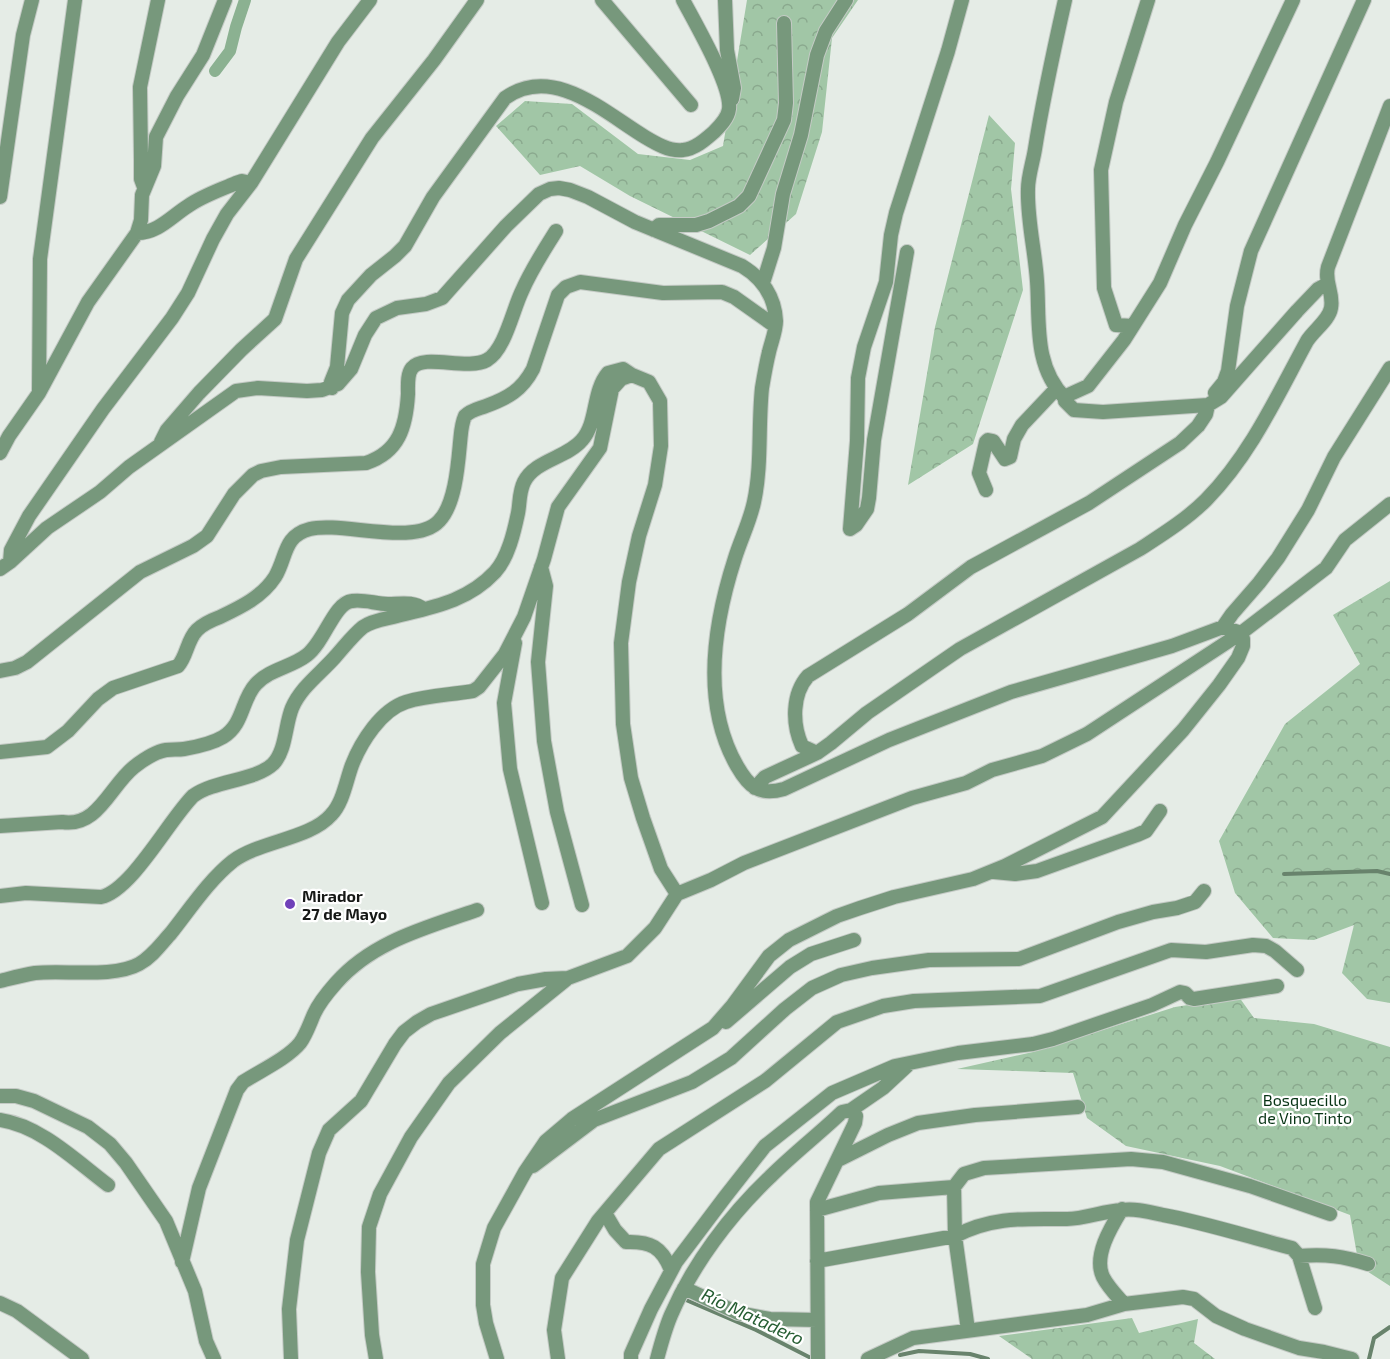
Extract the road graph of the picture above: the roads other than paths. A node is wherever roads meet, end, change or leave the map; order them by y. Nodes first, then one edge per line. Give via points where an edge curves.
1 (32, 0) edge
2 (75, 0) edge
3 (158, 0) edge
4 (225, 0) edge
5 (370, 0) edge
6 (477, 0) edge
7 (602, 0) edge
8 (725, 0) edge
9 (846, 0) edge
10 (962, 0) edge
11 (1065, 0) edge
12 (1148, 0) edge
13 (1293, 0) edge
14 (1364, 0) edge
15 (685, 1) edge
16 (784, 23) dead end
17 (691, 105) dead end
18 (730, 106) junction
19 (1390, 106) edge
20 (251, 183) junction
21 (144, 187) junction
22 (0, 197) edge
23 (654, 230) junction
24 (556, 231) dead end
25 (138, 233) junction
26 (907, 252) dead end
27 (763, 283) junction
28 (1327, 284) junction
29 (775, 326) junction
30 (1132, 326) junction
31 (1390, 368) edge
32 (632, 375) junction
33 (332, 388) junction
34 (39, 393) junction
35 (1060, 393) junction
36 (1205, 405) junction
37 (162, 444) junction
38 (0, 453) edge
39 (986, 490) dead end
40 (1390, 504) edge
41 (5, 565) edge
42 (541, 567) junction
43 (423, 609) junction
44 (1223, 627) junction
45 (516, 632) junction
46 (1241, 633) junction
47 (0, 671) edge
48 (0, 752) edge
49 (817, 753) junction
50 (755, 788) junction
51 (1160, 811) dead end
52 (0, 826) edge
53 (992, 872) junction
54 (1204, 891) dead end
55 (677, 894) junction
56 (0, 896) edge
57 (542, 903) dead end
58 (582, 905) dead end
59 (477, 910) dead end
60 (854, 940) dead end
61 (1297, 970) dead end
62 (568, 978) junction
63 (0, 981) edge
64 (1277, 986) dead end
65 (712, 1028) junction
66 (912, 1062) junction
67 (0, 1096) edge
68 (1078, 1107) dead end
69 (851, 1110) junction
70 (0, 1120) edge
71 (838, 1160) junction
72 (525, 1172) junction
73 (108, 1185) dead end
74 (954, 1188) junction
75 (1122, 1209) junction
76 (817, 1210) junction
77 (605, 1214) junction
78 (1330, 1214) dead end
79 (955, 1236) junction
80 (1299, 1256) junction
81 (817, 1261) junction
82 (182, 1262) junction
83 (1368, 1264) dead end
84 (671, 1270) junction
85 (684, 1288) junction
86 (0, 1303) edge
87 (1124, 1304) junction
88 (1315, 1308) dead end
89 (817, 1320) junction
90 (201, 1325) junction
91 (968, 1330) junction
92 (661, 1358) edge
93 (82, 1359) edge
94 (214, 1359) edge
95 (224, 1359) edge
96 (291, 1359) edge
97 (376, 1359) edge
98 (497, 1359) edge
99 (558, 1359) edge
100 (631, 1359) edge
101 (818, 1359) edge
102 (868, 1359) edge
103 (1352, 1359) edge

1 - 22 street via 23,35
2 - 34 street via 40,259
3 - 21 street via 140,87
4 - 21 street via 204,55 156,137 154,166
5 - 20 street via 338,42
6 - 37 street via 372,138 296,260 275,319 200,393 167,430
7 - 17 street
8 - 18 street via 727,50 734,88
9 - 27 street via 826,31 817,55
10 - 26 street via 896,213 886,282 864,346 858,378 850,529 867,509 874,440
11 - 35 street via 1028,186 1039,340 1042,358
12 - 30 street via 1116,102 1101,170 1104,288 1116,325
13 - 30 street via 1160,283
14 - 36 street via 1251,251 1237,306 1228,371 1220,388 1204,400
15 - 18 street via 718,70
16 - 23 street via 784,120 749,196 710,222 659,225
18 - 33 street via 719,128 682,151 658,144 573,92 540,87 516,90 501,103 450,172 405,246 370,275 348,300 342,313
19 - 28 street via 1328,267
20 - 25 street via 242,181 228,186 188,205 150,231
20 - 41 street via 227,214 172,318 29,516
21 - 25 street
23 - 27 street via 742,266
23 - 33 street via 570,190 559,188 539,194 487,245 442,298 397,308 376,318 346,377
24 - 47 street via 488,360 472,365 428,362 413,366 401,432 388,452 366,463 281,467 252,475 234,494 207,536 140,572 27,662
25 - 34 street via 88,302
27 - 29 street via 771,297
28 - 36 street via 1297,311 1221,398
28 - 49 street via 1332,299 1329,314 1309,338 1248,447 1206,501 1140,549 960,649
29 - 48 street via 722,292 663,293 587,283 566,287 558,296 527,380 509,397 465,416 449,504 438,524 411,531 322,527 298,533 288,544 269,584 246,604 197,629 178,666 112,688 47,747
29 - 50 street via 763,385 754,504 725,590 715,658 715,694 726,744 743,776
30 - 35 street via 1088,386
31 - 44 street via 1334,457 1278,558
32 - 42 street via 621,379 612,389 600,448 558,507
32 - 43 street via 623,369 608,373 599,387 584,438 529,475 520,493 509,544 495,572 476,590
32 - 55 street via 649,382 660,402 661,446 655,485 629,582 621,643 623,724 631,778 643,818 661,869
33 - 37 street via 236,391
34 - 38 street
35 - 36 street via 1074,410 1103,412
35 - 39 street via 1022,425 1010,457 1005,459 993,441 986,442 979,473
36 - 49 street via 1206,414 1198,426 1180,442 1089,503 971,567 908,614 808,676 799,686 794,718 802,746
37 - 41 street via 47,528
40 - 46 street via 1346,540 1326,568
42 - 45 street
42 - 58 street via 546,586 538,662 544,741 557,812
43 - 52 street via 413,604 345,602 311,652 258,682 236,725 222,737 149,757 132,768 84,820
43 - 56 street via 373,622 358,631 302,690 291,710 275,762 259,772 207,788 194,796 131,875 110,895
44 - 46 street
44 - 50 street via 984,702 889,740 784,789 765,792
45 - 57 street via 504,703 510,769
45 - 63 street via 505,654 473,691 403,702 386,714 360,749 333,813 312,828 250,851 233,862 138,965 111,972 35,973
46 - 53 street via 1243,646 1238,658 1219,685 1102,817
46 - 55 street via 1087,734 1042,756 912,798 744,863
49 - 50 street via 765,777
51 - 53 street via 1146,831 1115,843 1037,871
53 - 65 street via 860,908 789,940 769,956
54 - 72 street via 1195,902 1118,922 1018,959 929,960 841,975 812,988 732,1058 692,1082 594,1120
55 - 62 street via 655,928 627,957
59 - 82 street via 385,944 357,964 336,983 294,1049 243,1082 199,1188
60 - 65 street via 811,954 790,967 734,1017
61 - 77 street via 1266,946 1206,952 1171,950 1040,996 914,1001 855,1015 837,1022 765,1081 659,1149
62 - 96 street via 518,984 417,1022 395,1044 361,1101 329,1130 319,1153 297,1240 290,1309
62 - 97 street via 500,1033 448,1083 411,1137 380,1194 369,1227 370,1314
64 - 66 street via 1194,999 1180,992 1053,1039
65 - 72 street via 557,1130
66 - 69 street via 884,1088
66 - 84 street via 877,1072 832,1093 765,1146
67 - 82 street via 34,1101 88,1127 110,1144 166,1221
68 - 71 street via 928,1121 888,1135
69 - 71 street via 856,1119
69 - 85 street via 842,1112 752,1195
70 - 73 street via 33,1131
71 - 76 street via 817,1202
72 - 98 street via 494,1228 483,1264 483,1305
74 - 76 street via 879,1193
74 - 78 street via 964,1174 984,1168 1131,1159 1174,1165 1250,1186
74 - 79 street
75 - 79 street via 1072,1219 993,1222
75 - 80 street via 1182,1218 1292,1248
75 - 87 street via 1110,1229 1100,1260 1102,1275
76 - 81 street
77 - 84 street via 626,1242 645,1241 666,1256
77 - 99 street via 562,1278 554,1330
79 - 81 street
79 - 91 street
80 - 83 street via 1342,1256
80 - 88 street
81 - 89 street
82 - 90 street via 195,1291
84 - 100 street
85 - 89 street via 738,1313 770,1319
85 - 92 street via 670,1315
86 - 93 street via 41,1327
87 - 91 street via 1087,1315
87 - 103 street via 1189,1297 1216,1317 1245,1329 1299,1348
89 - 101 street
90 - 94 street
90 - 95 street via 206,1326
91 - 102 street via 913,1338

